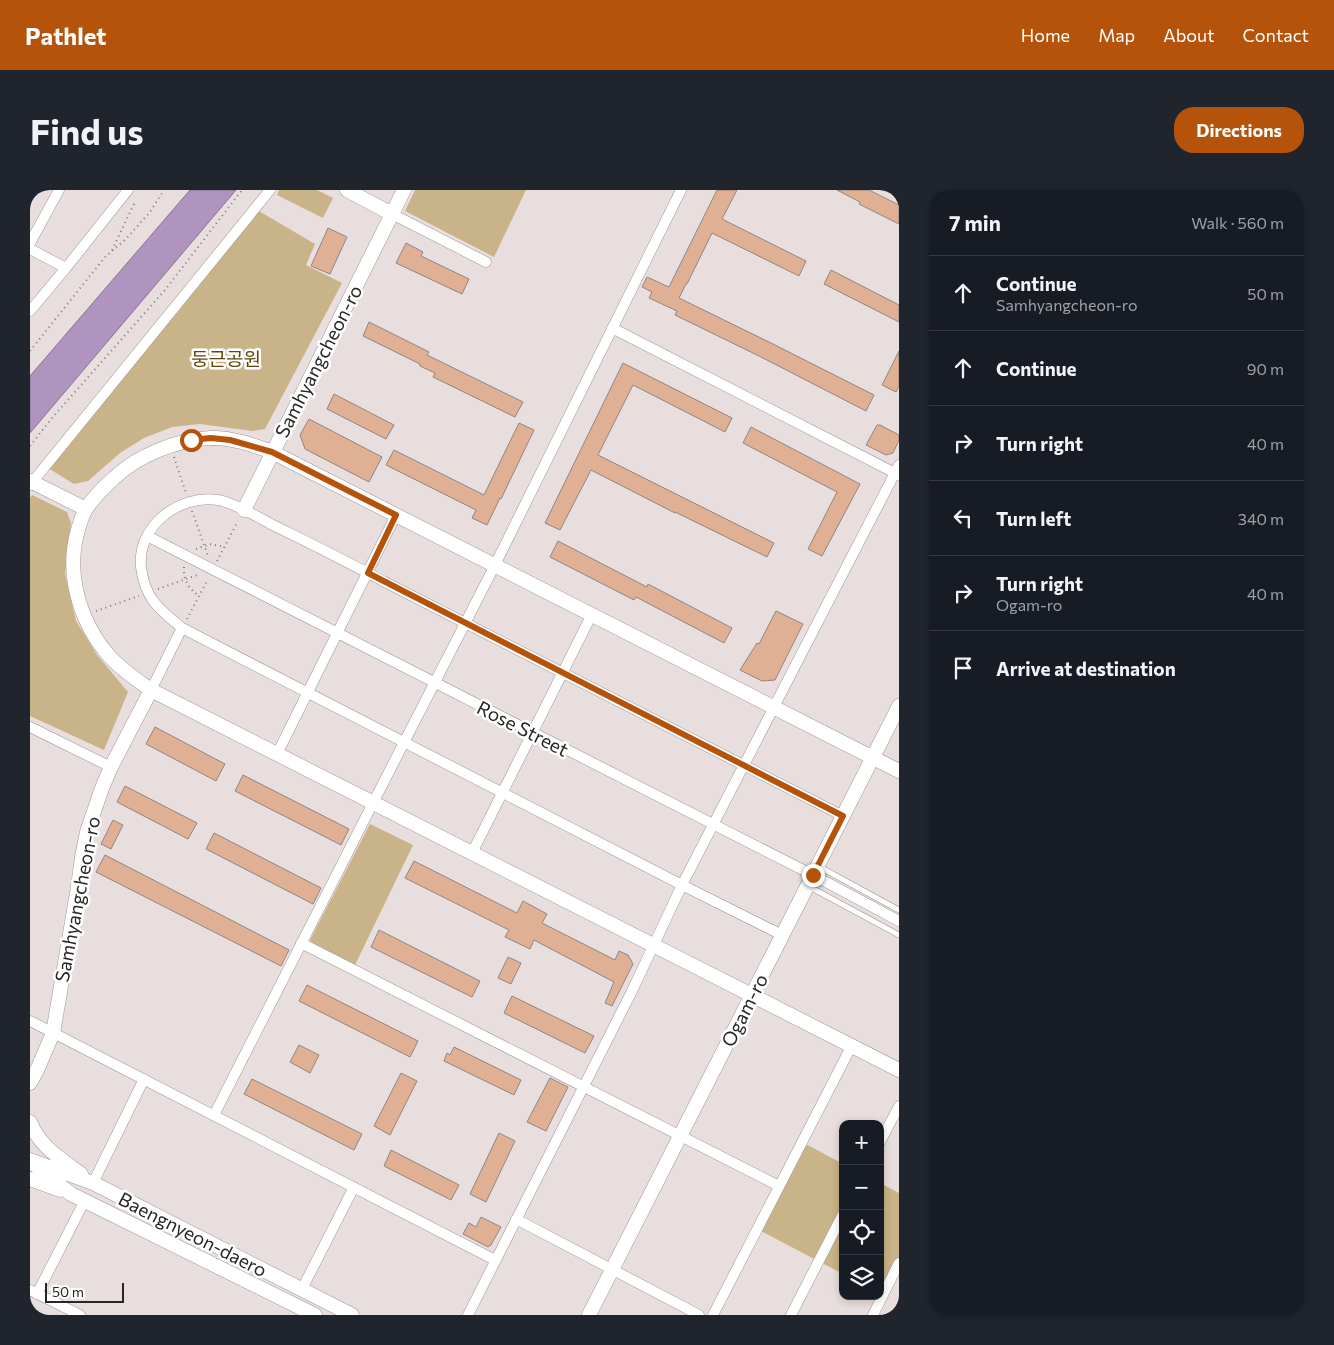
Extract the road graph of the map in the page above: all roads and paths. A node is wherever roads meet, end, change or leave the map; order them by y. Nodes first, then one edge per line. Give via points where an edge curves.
1 (59, 190) edge
2 (164, 190) edge
3 (242, 190) edge
4 (270, 190) edge
5 (347, 190) edge
6 (404, 190) edge
7 (681, 190) edge
8 (131, 193) edge
9 (392, 214) junction
10 (30, 243) edge
11 (30, 249) edge
12 (111, 252) junction
13 (486, 262) dead end
14 (66, 268) junction
15 (30, 311) edge
16 (612, 328) junction
17 (30, 351) edge
18 (30, 446) edge
19 (272, 452) junction
20 (898, 471) edge
21 (31, 483) edge
22 (86, 509) junction
23 (244, 510) junction
24 (396, 515) junction
25 (147, 536) junction
26 (495, 565) junction
27 (368, 573) junction
28 (592, 614) junction
29 (466, 623) junction
30 (182, 628) junction
31 (338, 634) junction
32 (563, 672) junction
33 (434, 683) junction
34 (151, 690) junction
35 (308, 693) junction
36 (899, 706) edge
37 (774, 707) junction
38 (30, 727) edge
39 (532, 733) junction
40 (404, 742) junction
41 (278, 754) junction
42 (873, 757) junction
43 (744, 766) junction
44 (111, 768) junction
45 (899, 771) edge
46 (502, 792) junction
47 (372, 802) junction
48 (843, 816) junction
49 (713, 825) junction
50 (472, 853) junction
51 (813, 875) junction
52 (682, 885) junction
53 (899, 910) edge
54 (899, 921) edge
55 (782, 935) junction
56 (899, 935) edge
57 (301, 943) junction
58 (653, 945) junction
59 (752, 996) junction
60 (30, 1021) edge
61 (53, 1032) junction
62 (851, 1046) junction
63 (899, 1070) edge
64 (144, 1080) junction
65 (30, 1083) edge
66 (583, 1086) junction
67 (899, 1106) edge
68 (214, 1115) junction
69 (30, 1122) edge
70 (884, 1134) edge
71 (680, 1136) junction
72 (30, 1160) edge
73 (30, 1179) edge
74 (93, 1183) junction
75 (779, 1186) junction
76 (354, 1187) junction
77 (71, 1194) junction
78 (84, 1202) junction
79 (516, 1219) junction
80 (839, 1222) edge
81 (495, 1260) junction
82 (899, 1264) edge
83 (612, 1270) junction
84 (302, 1289) junction
85 (34, 1292) edge
86 (293, 1310) edge
87 (80, 1315) edge
88 (315, 1315) edge
89 (352, 1315) edge
90 (468, 1315) edge
91 (589, 1315) edge
92 (699, 1315) edge
93 (713, 1315) edge
94 (790, 1315) edge
95 (873, 1315) edge

1 - 10 street
2 - 12 path via 150,212
3 - 18 path via 165,290
4 - 21 street
5 - 9 street
6 - 9 street, Samhyangcheon-ro
7 - 16 street
8 - 12 path via 134,204
8 - 14 street
9 - 13 street
9 - 19 street, Samhyangcheon-ro
11 - 14 street
12 - 17 path
14 - 15 street
16 - 20 street
16 - 26 street
19 - 22 street, Samhyangcheon-ro via 211,438 170,445 124,468
19 - 23 street
19 - 24 street
20 - 37 street
21 - 22 street
22 - 34 street, Samhyangcheon-ro via 74,541 79,603 98,641 111,658
23 - 25 street via 221,500 189,502 167,513
23 - 27 street
24 - 26 street
24 - 27 street
25 - 30 street via 141,562 145,584 155,605
25 - 31 street, Rose Street
26 - 28 street
26 - 29 street
27 - 29 street
27 - 31 street
28 - 32 street
28 - 37 street
29 - 32 street
29 - 33 street
30 - 34 street
30 - 35 street
31 - 33 street, Rose Street
31 - 35 street
32 - 39 street
32 - 43 street
33 - 39 street, Rose Street
33 - 40 street
34 - 41 street
34 - 44 street, Samhyangcheon-ro
35 - 40 street
35 - 41 street
36 - 42 street, Ogam-ro
37 - 42 street
37 - 43 street
38 - 44 street
39 - 46 street
39 - 49 street, Rose Street
40 - 46 street
40 - 47 street
41 - 47 street
42 - 45 street
42 - 48 street, Ogam-ro
43 - 48 street
43 - 49 street
44 - 61 street, Samhyangcheon-ro via 87,832
46 - 50 street
46 - 52 street
47 - 50 street
47 - 57 street
48 - 51 street, Ogam-ro
49 - 51 street, Rose Street
49 - 52 street
50 - 58 street
51 - 53 lane
51 - 54 street, Rose Street
51 - 55 street, Ogam-ro
51 - 56 lane
52 - 55 street
52 - 58 street
55 - 59 street, Ogam-ro
57 - 66 street
57 - 68 street
58 - 59 street
58 - 66 street
59 - 62 street
59 - 71 street, Ogam-ro
60 - 61 street
61 - 64 street
61 - 65 street, Samhyangcheon-ro
62 - 63 street
62 - 75 street
64 - 68 street
64 - 74 street
66 - 71 street
66 - 79 street
67 - 70 street
68 - 76 street
69 - 74 street via 52,1152
71 - 75 street
71 - 83 street, Ogam-ro
72 - 74 street, Baengnyeon-daero
72 - 77 street, Baengnyeon-daero
73 - 77 street
74 - 84 street, Baengnyeon-daero
75 - 93 street
76 - 81 street
76 - 84 street
77 - 78 street, Baengnyeon-daero
78 - 85 street
78 - 86 street, Baengnyeon-daero
79 - 81 street
79 - 83 street
80 - 94 street
81 - 90 street
82 - 95 street
83 - 91 street, Ogam-ro
83 - 92 street
84 - 89 street, Baengnyeon-daero
85 - 87 street
86 - 88 street, Baengnyeon-daero

